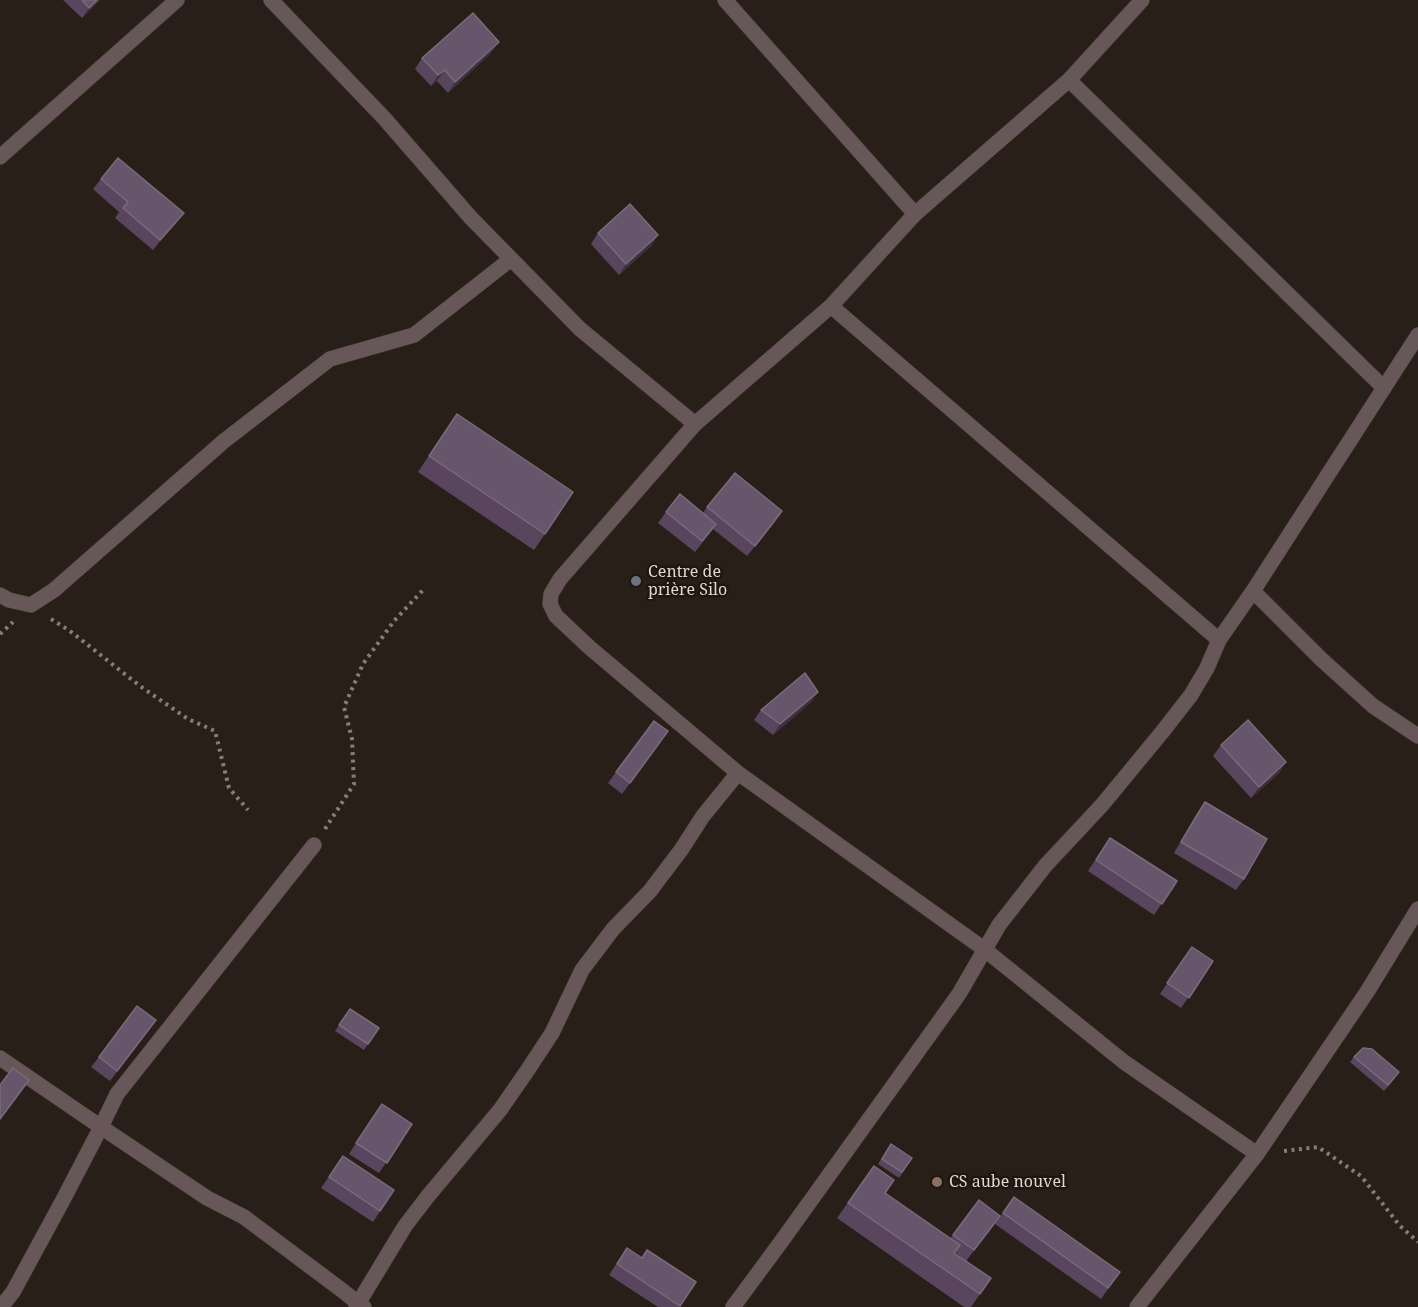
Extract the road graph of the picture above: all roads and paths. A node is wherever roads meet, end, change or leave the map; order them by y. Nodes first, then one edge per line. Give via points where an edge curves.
1 (177, 0) edge
2 (271, 0) edge
3 (725, 0) edge
4 (1142, 0) edge
5 (1069, 80) junction
6 (0, 157) edge
7 (915, 214) junction
8 (512, 259) junction
9 (831, 306) junction
10 (1418, 334) edge
11 (1384, 388) junction
12 (695, 424) junction
13 (424, 589) dead end
14 (1253, 591) junction
15 (0, 595) edge
16 (31, 605) junction
17 (0, 634) edge
18 (1219, 640) junction
19 (1418, 736) edge
20 (738, 773) junction
21 (248, 810) dead end
22 (314, 845) joint
23 (1418, 909) edge
24 (984, 949) junction
25 (0, 1058) edge
26 (101, 1128) junction
27 (1257, 1154) junction
28 (1418, 1242) edge
29 (360, 1306) edge
30 (1, 1307) edge
31 (733, 1307) edge
32 (1137, 1307) edge

1 - 6 street
2 - 8 street
3 - 7 street
4 - 5 street
5 - 7 street
5 - 11 street
7 - 9 street
8 - 12 street via 580,329
8 - 16 street via 414,335 330,359 224,441 54,590
9 - 12 street
9 - 18 street
10 - 11 street
11 - 14 street
12 - 20 street via 560,579 550,604 556,616 589,648
13 - 22 path via 394,621 363,664 344,707 352,739 354,784
14 - 18 street
14 - 19 street via 1373,706
15 - 16 street
16 - 17 path
16 - 21 path via 188,719 215,731 229,788
18 - 24 street via 1191,695 1102,805 1045,866
20 - 24 street
20 - 29 street via 650,891 613,929 582,970 552,1033 500,1110 405,1226
22 - 26 street via 117,1094
23 - 27 street
24 - 27 street via 1124,1062
24 - 31 street via 959,994
25 - 26 street
26 - 29 street via 207,1198 244,1217
26 - 30 street via 13,1292
27 - 28 path via 1318,1147 1361,1176 1400,1226
27 - 32 street

